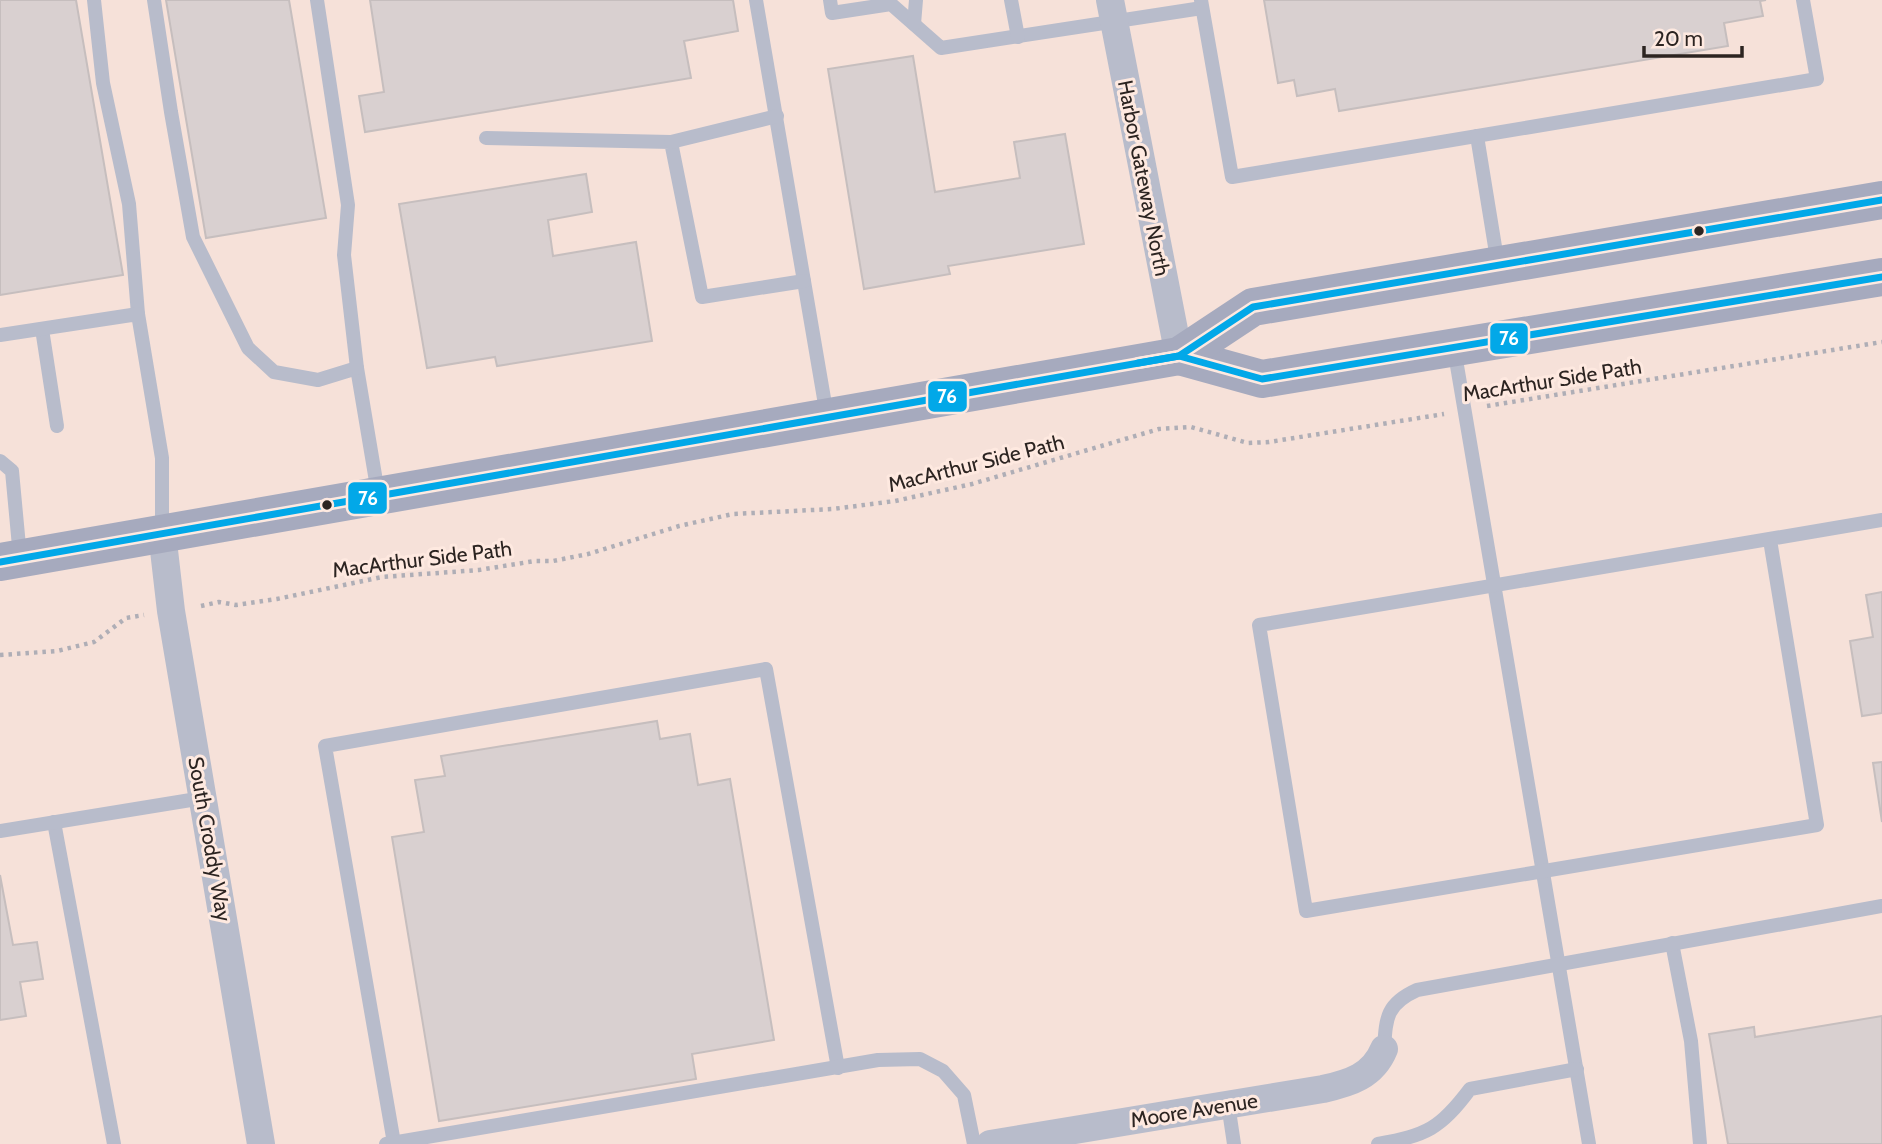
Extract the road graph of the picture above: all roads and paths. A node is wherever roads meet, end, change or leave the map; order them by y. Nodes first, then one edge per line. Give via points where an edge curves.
1 (94, 0) edge
2 (155, 0) edge
3 (317, 0) edge
4 (756, 0) edge
5 (916, 0) edge
6 (1011, 0) edge
7 (1803, 0) edge
8 (1201, 4) edge
9 (831, 7) edge
10 (1112, 11) edge
11 (914, 24) junction
12 (1018, 37) junction
13 (777, 116) junction
14 (1477, 136) junction
15 (486, 138) dead end
16 (671, 142) junction
17 (1882, 200) edge
18 (1498, 265) junction
19 (1882, 277) edge
20 (804, 281) junction
21 (138, 314) junction
22 (42, 329) junction
23 (0, 335) edge
24 (1882, 342) edge
25 (1454, 348) junction
26 (1179, 356) junction
27 (357, 368) junction
28 (1464, 410) junction
29 (827, 417) junction
30 (57, 426) dead end
31 (0, 461) edge
32 (378, 495) junction
33 (1882, 520) edge
34 (162, 533) junction
35 (1770, 540) junction
36 (10, 560) edge
37 (1494, 586) junction
38 (171, 611) junction
39 (0, 655) edge
40 (203, 798) junction
41 (54, 822) junction
42 (0, 831) edge
43 (1544, 872) junction
44 (1882, 906) edge
45 (1672, 943) junction
46 (1559, 963) junction
47 (1384, 1049) joint
48 (838, 1068) junction
49 (1577, 1069) junction
50 (1228, 1104) junction
51 (390, 1143) edge
52 (114, 1144) edge
53 (261, 1144) edge
54 (974, 1144) edge
55 (990, 1144) edge
56 (1234, 1144) edge
57 (1378, 1144) edge
58 (1589, 1144) edge
59 (1700, 1144) edge

1 - 21 lane via 103,83 129,205
2 - 27 lane via 193,237 248,348 274,372 318,380
3 - 27 lane via 348,205 344,254
4 - 13 lane
5 - 11 lane
6 - 12 lane
7 - 14 lane via 1817,79
8 - 10 lane
8 - 14 lane via 1232,177
9 - 11 lane via 891,4
10 - 12 lane
10 - 26 street, Harbor Gateway North
11 - 12 lane via 941,48
13 - 16 lane
13 - 20 lane
14 - 18 lane
15 - 16 lane
16 - 20 lane via 702,296
17 - 18 main road
18 - 26 main road via 1253,307
19 - 25 main road
20 - 29 lane
21 - 22 lane
21 - 34 lane via 162,458
22 - 23 lane
22 - 30 lane
24 - 28 path, MacArthur Side Path
25 - 26 main road via 1262,379
25 - 28 lane
26 - 29 main road
27 - 32 lane
28 - 37 lane
28 - 38 path, MacArthur Side Path via 1269,442 1248,443 1191,427 1159,429 895,502 733,514 553,561 382,577 277,599
29 - 32 main road
31 - 36 lane via 12,471
32 - 34 main road
33 - 35 lane
34 - 36 main road
34 - 38 street, South Croddy Way
35 - 37 lane
35 - 43 lane via 1817,825
37 - 43 lane
37 - 43 lane via 1259,625 1306,911
38 - 39 path, MacArthur Side Path via 126,618 94,642 57,651
38 - 40 street, South Croddy Way
40 - 41 lane
40 - 53 street, South Croddy Way
41 - 42 lane
41 - 52 lane
43 - 46 lane
44 - 45 lane
45 - 46 lane
45 - 59 lane via 1691,1041
46 - 47 lane via 1429,987 1400,998 1386,1022
46 - 49 lane
47 - 50 street, Moore Avenue via 1370,1071 1350,1083
48 - 51 lane
48 - 51 lane via 766,669 724,676 326,746
48 - 54 lane via 878,1060 920,1059 943,1071 964,1095
49 - 57 lane via 1470,1088 1444,1121 1430,1130
49 - 58 lane
50 - 55 street, Moore Avenue
50 - 56 lane

